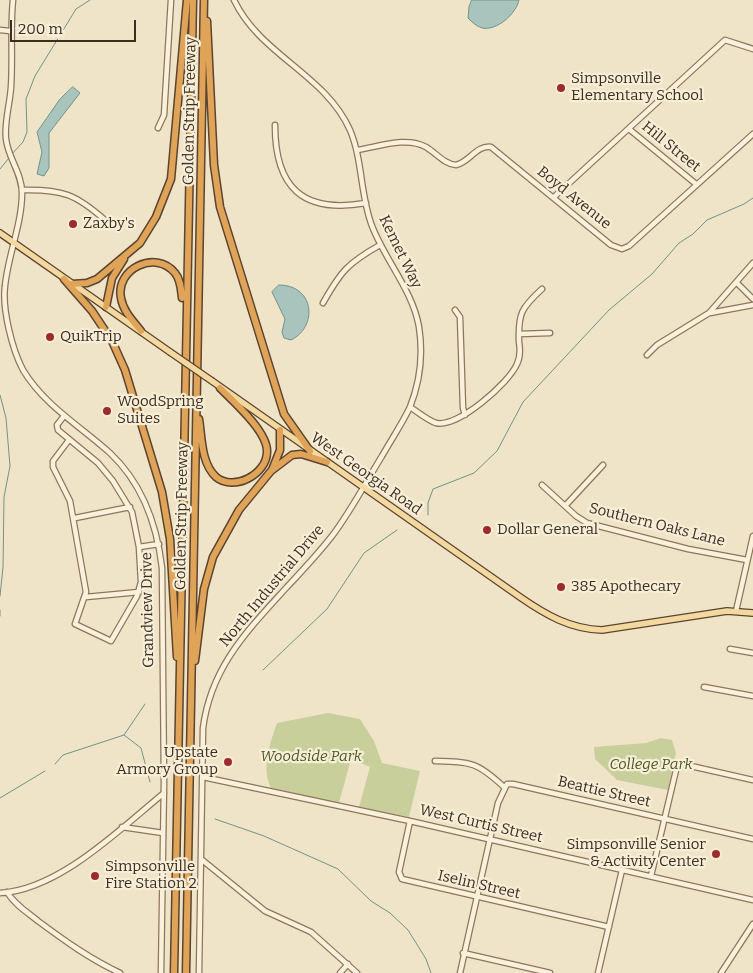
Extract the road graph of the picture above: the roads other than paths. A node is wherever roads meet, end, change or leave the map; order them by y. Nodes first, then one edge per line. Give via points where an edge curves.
1 (14, 0) edge
2 (171, 0) edge
3 (187, 0) edge
4 (193, 0) edge
5 (205, 0) edge
6 (234, 0) edge
7 (0, 30) edge
8 (10, 31) junction
9 (753, 49) edge
10 (275, 125) dead end
11 (158, 128) dead end
12 (629, 129) junction
13 (753, 134) edge
14 (356, 150) junction
15 (696, 184) junction
16 (22, 190) junction
17 (554, 197) junction
18 (366, 202) junction
19 (106, 221) dead end
20 (0, 233) edge
21 (14, 242) junction
22 (380, 245) junction
23 (128, 254) junction
24 (753, 263) edge
25 (64, 279) junction
26 (737, 283) junction
27 (72, 284) junction
28 (542, 289) dead end
29 (753, 299) edge
30 (323, 303) dead end
31 (753, 305) edge
32 (106, 307) junction
33 (455, 310) dead end
34 (185, 313) junction
35 (709, 314) junction
36 (141, 331) junction
37 (550, 333) dead end
38 (519, 334) junction
39 (647, 355) dead end
40 (220, 388) junction
41 (196, 400) junction
42 (410, 407) junction
43 (465, 415) junction
44 (64, 416) junction
45 (280, 430) junction
46 (69, 440) junction
47 (310, 451) junction
48 (326, 462) junction
49 (603, 465) dead end
50 (271, 471) junction
51 (542, 485) dead end
52 (363, 488) junction
53 (566, 506) junction
54 (130, 507) junction
55 (75, 518) junction
56 (753, 536) edge
57 (159, 544) junction
58 (139, 547) junction
59 (747, 560) junction
60 (139, 592) junction
61 (86, 598) junction
62 (736, 611) junction
63 (753, 613) edge
64 (730, 649) dead end
65 (753, 654) edge
66 (704, 687) dead end
67 (191, 692) junction
68 (180, 695) junction
69 (753, 696) edge
70 (435, 761) dead end
71 (203, 777) junction
72 (753, 780) edge
73 (504, 787) junction
74 (164, 793) junction
75 (665, 819) junction
76 (410, 821) junction
77 (122, 827) junction
78 (163, 833) junction
79 (753, 839) edge
80 (490, 840) junction
81 (201, 859) junction
82 (622, 870) junction
83 (651, 876) junction
84 (7, 892) junction
85 (0, 893) edge
86 (477, 897) junction
87 (753, 900) edge
88 (753, 924) edge
89 (609, 927) junction
90 (463, 953) junction
91 (348, 964) junction
92 (120, 973) edge
93 (161, 973) edge
94 (174, 973) edge
95 (186, 973) edge
96 (199, 973) edge
97 (340, 973) edge
98 (357, 973) edge
99 (460, 973) edge
100 (550, 973) edge
101 (598, 973) edge
102 (721, 973) edge

1 - 8 street
2 - 11 street via 164,115
3 - 23 highway via 171,179 156,217
4 - 34 highway, Golden Strip Freeway
5 - 41 highway, Golden Strip Freeway
5 - 47 highway via 214,165 220,207 284,414
6 - 14 street, Kemet Way via 255,32 307,75 333,102 350,130
7 - 8 street
8 - 16 street via 11,84 6,133 8,150 20,176
9 - 12 street via 725,40
10 - 18 street via 279,166 297,192 329,206
12 - 15 street, Hill Street
12 - 17 street
13 - 15 street, Boyd Avenue
14 - 17 street, Boyd Avenue via 412,142 456,165 465,162 481,148 489,147
14 - 18 street, Kemet Way
15 - 17 street, Boyd Avenue via 622,249 611,244
16 - 19 street via 69,194 84,201
16 - 21 street, Grandview Drive
18 - 22 street, Kemet Way
20 - 21 main road, West Georgia Road
21 - 25 main road, West Georgia Road
21 - 44 street, Grandview Drive via 4,288 10,336 22,368 36,389
22 - 30 street via 344,269
22 - 42 street, Kemet Way via 404,288 419,326 421,358
23 - 27 highway via 97,279
23 - 32 highway via 112,278
24 - 26 street
25 - 27 main road, West Georgia Road
25 - 68 highway via 92,311 112,341 162,492 170,539
26 - 29 street
26 - 35 street
27 - 32 main road, West Georgia Road
28 - 38 street via 522,311 518,321
31 - 35 street
32 - 36 main road, West Georgia Road
33 - 43 street via 460,317
34 - 36 highway via 175,272 164,264 144,263 127,274 120,291 124,307
34 - 68 highway, Golden Strip Freeway
35 - 39 street via 657,345
36 - 40 main road, West Georgia Road, bridge
37 - 38 street
38 - 43 street via 518,363 512,372
40 - 41 highway via 260,432 267,451 263,467 243,482 228,483 216,477 205,462
40 - 45 main road, West Georgia Road
41 - 67 highway, Golden Strip Freeway
42 - 43 street via 436,422 446,423
42 - 52 street, Kemet Way
44 - 46 street via 57,425 58,430
44 - 57 street, Grandview Drive via 111,454 128,474 151,515
45 - 47 main road, West Georgia Road
45 - 50 highway via 280,450
46 - 54 street via 98,464
46 - 55 street via 53,461 53,467
47 - 48 main road, West Georgia Road
48 - 50 highway via 301,454 292,455
48 - 52 main road, West Georgia Road
49 - 53 street
50 - 67 highway via 239,510 213,557 204,589
51 - 53 street, Southern Oaks Lane
52 - 62 main road, West Georgia Road via 525,600 567,624 602,630
52 - 71 street, North Industrial Drive via 332,535 244,635 223,664 206,708
53 - 59 street, Southern Oaks Lane via 580,519 594,525
54 - 55 street
54 - 58 street
55 - 61 street
56 - 59 street
57 - 58 street
57 - 74 street, Grandview Drive via 162,568
58 - 60 street
59 - 62 street
60 - 61 street
60 - 61 street via 110,642 75,624
62 - 63 main road, West Georgia Road
64 - 65 street
66 - 69 street
67 - 95 highway, Golden Strip Freeway
68 - 94 highway, Golden Strip Freeway
70 - 73 street via 478,765
71 - 76 street, West Curtis Street
71 - 81 street, North Industrial Drive
72 - 75 street via 679,765
73 - 75 street, Beattie Street via 513,784
73 - 80 street
74 - 77 street
74 - 78 street, Grandview Drive
75 - 79 street, Beattie Street
75 - 83 street
76 - 80 street, West Curtis Street
76 - 86 street, Iselin Street via 400,878
77 - 78 street
77 - 84 street via 54,876
78 - 93 street, Grandview Drive
80 - 82 street, West Curtis Street
80 - 86 street
81 - 91 street via 252,902 311,932
81 - 96 street, North Industrial Drive
82 - 83 street, West Curtis Street
82 - 89 street
83 - 87 street, West Curtis Street
84 - 85 street
84 - 92 street via 21,908 66,942
86 - 89 street, Iselin Street
86 - 90 street
88 - 102 street
89 - 101 street
90 - 99 street
90 - 100 street
91 - 97 street
91 - 98 street

